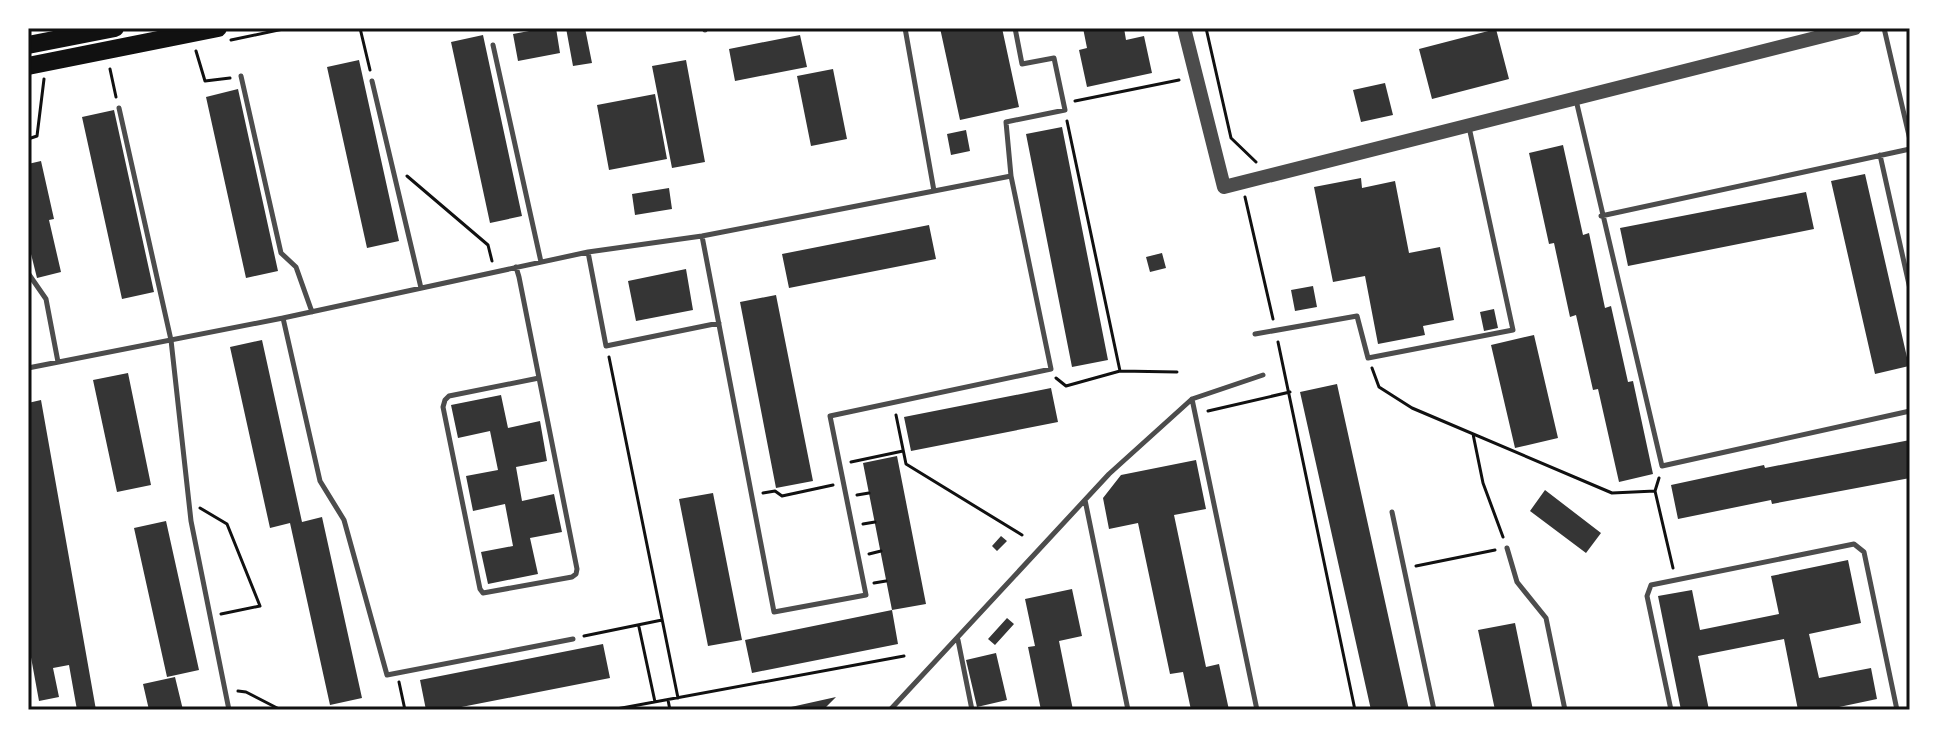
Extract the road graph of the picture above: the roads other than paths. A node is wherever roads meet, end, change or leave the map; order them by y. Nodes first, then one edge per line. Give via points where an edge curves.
1 (115, 28) edge
2 (218, 28) edge
3 (905, 28) edge
4 (1015, 28) edge
5 (1184, 28) edge
6 (1855, 28) edge
7 (1884, 28) edge
8 (28, 45) edge
9 (493, 45) dead end
10 (28, 66) edge
11 (241, 76) road end
12 (372, 81) road end
13 (1576, 99) junction
14 (119, 108) road end
15 (1469, 127) junction
16 (1910, 140) edge
17 (1910, 149) edge
18 (1880, 155) junction
19 (1011, 176) junction
20 (934, 191) junction
21 (1601, 216) junction
22 (702, 236) junction
23 (588, 252) junction
24 (541, 262) junction
25 (516, 267) junction
26 (28, 273) edge
27 (421, 288) junction
28 (1910, 289) edge
29 (312, 312) junction
30 (283, 318) junction
31 (719, 323) junction
32 (1255, 334) dead end
33 (171, 340) junction
34 (58, 362) junction
35 (28, 368) edge
36 (1263, 375) dead end
37 (539, 378) junction
38 (1192, 399) junction
39 (1910, 411) edge
40 (1085, 499) junction
41 (1392, 512) dead end
42 (1507, 548) road end
43 (573, 639) road end
44 (957, 639) junction
45 (229, 710) edge
46 (890, 710) edge
47 (972, 710) edge
48 (1128, 710) edge
49 (1257, 710) edge
50 (1434, 710) edge
51 (1565, 710) edge
52 (1671, 710) edge
53 (1897, 710) edge

1 - 8 highway
2 - 10 highway
3 - 20 lane
4 - 19 lane via 1022,64 1054,58 1064,107 1006,122
5 - 15 street via 1224,187
6 - 13 street
7 - 16 lane
9 - 24 lane
11 - 29 lane via 281,253 296,267
12 - 27 lane
13 - 15 street
13 - 21 lane
14 - 33 lane
15 - 32 lane via 1513,330 1368,358 1357,316
17 - 18 lane
18 - 21 lane
18 - 28 lane
19 - 20 lane
19 - 31 lane via 1051,369 830,416 866,595 774,612
20 - 22 lane
21 - 39 lane via 1662,466
22 - 23 lane
22 - 31 lane
23 - 24 lane
23 - 31 lane via 606,346
24 - 25 lane
25 - 27 lane
25 - 37 lane
26 - 34 lane via 46,299
27 - 29 lane
29 - 30 lane
30 - 33 lane
30 - 43 lane via 320,481 344,520 387,675
33 - 34 lane
33 - 45 lane via 191,521
34 - 35 lane
36 - 38 lane
37 - 37 lane via 445,400 483,593 576,574
38 - 40 lane
38 - 49 lane
40 - 44 lane
40 - 48 lane
41 - 50 lane
42 - 51 lane via 1517,582 1546,618
44 - 46 lane
44 - 47 lane
52 - 53 lane via 1647,596 1651,585 1854,544 1864,552

